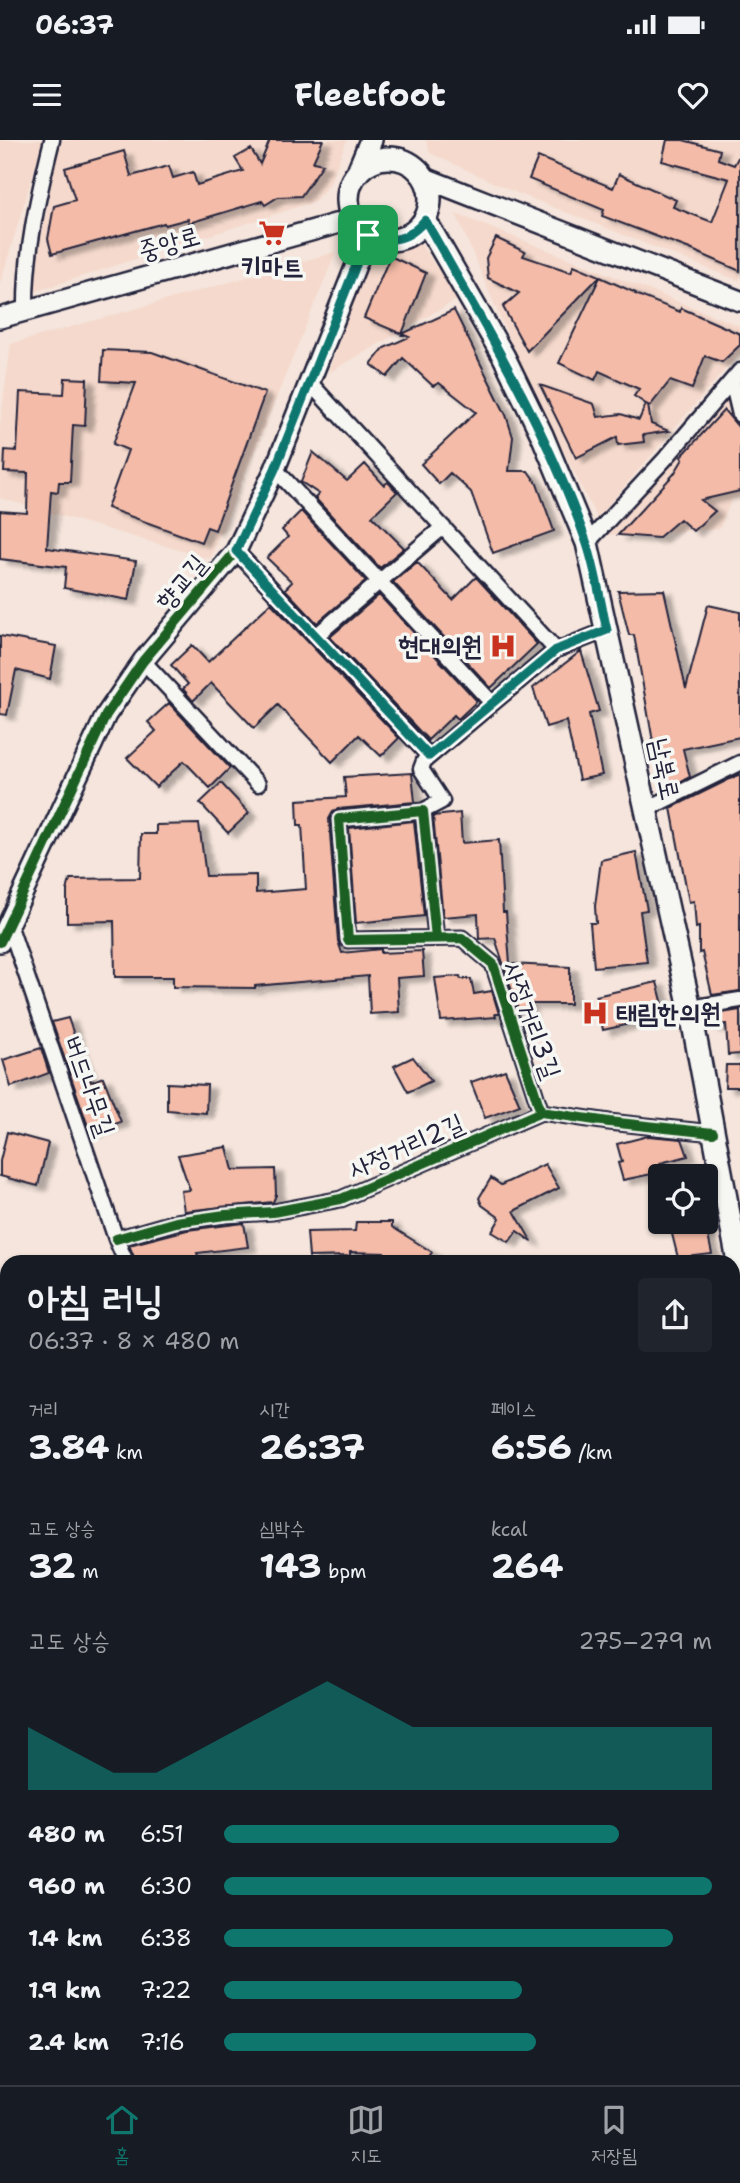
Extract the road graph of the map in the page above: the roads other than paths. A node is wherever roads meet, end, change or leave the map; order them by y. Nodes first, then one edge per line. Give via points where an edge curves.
1 (52, 140) edge
2 (371, 140) edge
3 (359, 169) junction
4 (425, 178) junction
5 (353, 219) junction
6 (425, 220) junction
7 (368, 235) junction
8 (740, 301) edge
9 (26, 311) junction
10 (0, 318) edge
11 (736, 376) edge
12 (309, 382) junction
13 (740, 415) edge
14 (275, 469) junction
15 (443, 527) junction
16 (587, 543) junction
17 (236, 551) junction
18 (380, 581) junction
19 (607, 630) junction
20 (316, 636) junction
21 (556, 650) junction
22 (142, 661) junction
23 (492, 703) junction
24 (429, 756) junction
25 (740, 763) edge
26 (258, 783) dead end
27 (645, 810) junction
28 (423, 811) junction
29 (9, 924) junction
30 (436, 938) junction
31 (0, 942) edge
32 (740, 999) edge
33 (690, 1008) junction
34 (541, 1112) junction
35 (713, 1133) junction
36 (116, 1239) junction
37 (123, 1255) edge
38 (737, 1255) edge

1 - 9 street via 25,278
2 - 3 main road
3 - 4 main road via 389,157 410,163
3 - 5 main road via 348,188
4 - 6 main road via 430,199
4 - 8 street
5 - 7 main road
5 - 9 street, 중앙로
6 - 7 main road via 399,239
6 - 16 main road, 남북로 via 504,357
7 - 12 street, 향교길
9 - 10 street, 중앙로
11 - 13 street
11 - 16 street
12 - 14 street, 향교길
12 - 15 street
14 - 17 street, 향교길
14 - 18 street
15 - 18 street
15 - 21 street
16 - 19 main road, 남북로
17 - 20 street, 향교길
17 - 22 street, 향교길
18 - 20 street
18 - 23 street
19 - 21 street
19 - 27 main road, 남북로
20 - 24 street, 향교길
21 - 23 street
22 - 26 street
22 - 29 street, 향교길 via 106,715
23 - 24 street
24 - 28 street via 421,768 442,801
25 - 27 street
27 - 33 main road, 남북로
28 - 30 street
28 - 30 street, 사정거리3길 via 339,819 348,940
29 - 31 street, 향교길
29 - 36 street, 버드나무길
30 - 34 street, 사정거리3길 via 462,938 493,964
32 - 33 street
33 - 35 main road, 남북로
34 - 35 street
34 - 36 street, 사정거리2길 via 341,1199 176,1222
35 - 38 main road, 남북로
36 - 37 street, 버드나무길

